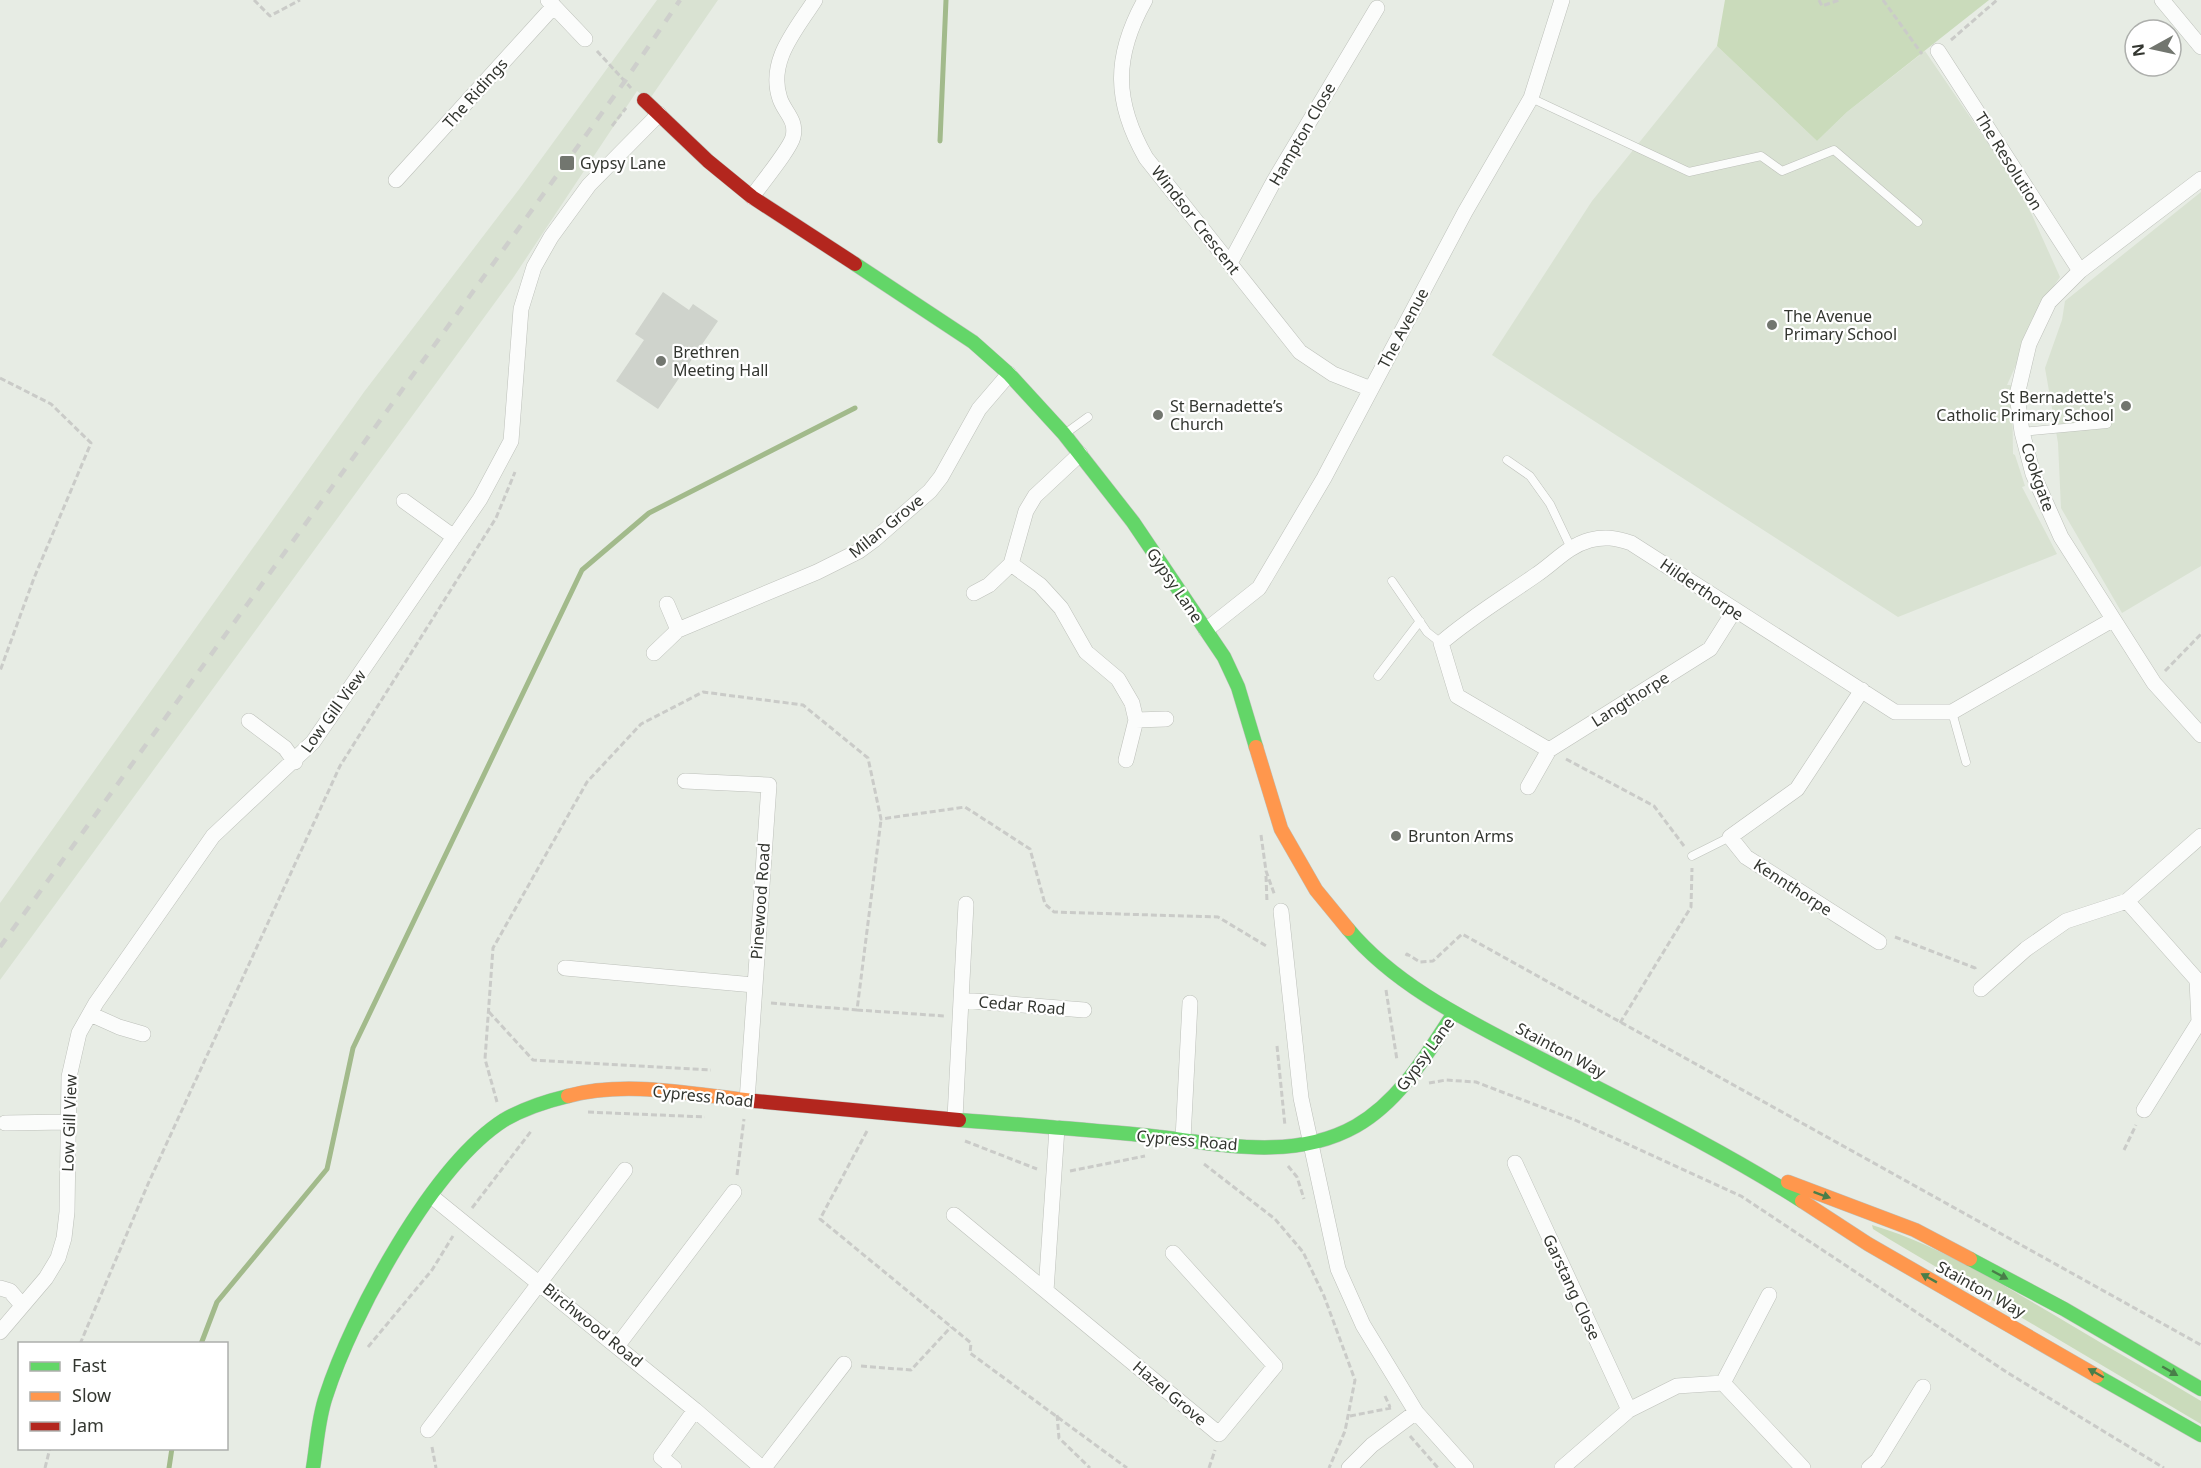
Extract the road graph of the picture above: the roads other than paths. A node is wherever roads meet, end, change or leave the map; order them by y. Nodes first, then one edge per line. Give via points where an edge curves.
1 (815, 0) edge
2 (1145, 0) edge
3 (1562, 0) edge
4 (2162, 0) edge
5 (551, 3) edge
6 (1377, 8) dead end
7 (585, 39) road end
8 (2201, 47) edge
9 (1938, 51) road end
10 (1531, 98) junction
11 (644, 100) road end
12 (659, 114) junction
13 (2201, 179) edge
14 (396, 180) dead end
15 (752, 197) junction
16 (1918, 222) dead end
17 (1230, 264) junction
18 (2080, 271) junction
19 (1009, 374) junction
20 (1371, 389) junction
21 (1088, 417) dead end
22 (2107, 424) dead end
23 (2022, 432) junction
24 (1064, 434) junction
25 (1080, 454) junction
26 (1507, 460) dead end
27 (404, 501) dead end
28 (454, 537) junction
29 (1570, 548) junction
30 (1011, 564) junction
31 (1392, 581) dead end
32 (974, 593) dead end
33 (667, 604) dead end
34 (1734, 611) junction
35 (2112, 620) junction
36 (1420, 621) junction
37 (678, 630) junction
38 (1206, 630) junction
39 (1441, 643) junction
40 (654, 653) dead end
41 (1378, 676) dead end
42 (1862, 690) junction
43 (1952, 712) junction
44 (1166, 719) dead end
45 (1136, 720) junction
46 (249, 721) dead end
47 (2201, 735) edge
48 (1548, 750) junction
49 (1126, 760) dead end
50 (295, 762) junction
51 (1966, 762) dead end
52 (685, 781) dead end
53 (1528, 787) dead end
54 (2201, 836) edge
55 (1730, 837) junction
56 (1692, 856) road end
57 (2127, 901) junction
58 (966, 904) dead end
59 (1281, 911) road end
60 (1878, 942) road end
61 (565, 968) dead end
62 (754, 986) junction
63 (1981, 989) road end
64 (961, 1000) junction
65 (1190, 1003) dead end
66 (1084, 1010) dead end
67 (1454, 1013) junction
68 (90, 1014) junction
69 (143, 1034) dead end
70 (747, 1101) junction
71 (2144, 1110) road end
72 (955, 1118) junction
73 (67, 1122) junction
74 (5, 1123) dead end
75 (1057, 1128) junction
76 (1183, 1138) junction
77 (1310, 1144) junction
78 (1515, 1163) dead end
79 (1748, 1167) junction
80 (625, 1170) dead end
81 (734, 1192) road end
82 (431, 1196) junction
83 (954, 1215) dead end
84 (1173, 1253) dead end
85 (542, 1284) junction
86 (0, 1288) edge
87 (1046, 1291) junction
88 (1769, 1295) dead end
89 (22, 1305) junction
90 (0, 1332) edge
91 (618, 1345) junction
92 (844, 1364) road end
93 (1723, 1383) junction
94 (1923, 1387) dead end
95 (2201, 1389) edge
96 (695, 1410) junction
97 (1629, 1410) junction
98 (1416, 1412) junction
99 (428, 1430) road end
100 (2201, 1435) edge
101 (656, 1463) edge
102 (313, 1468) edge
103 (674, 1468) edge
104 (763, 1468) edge
105 (1349, 1468) edge
106 (1466, 1468) edge
107 (1562, 1468) edge
108 (1803, 1468) edge
109 (1869, 1468) edge

1 - 15 street via 781,53 775,74 780,100 794,122 793,138
2 - 17 street, Windsor Crescent via 1131,26 1121,65 1122,102 1131,131 1146,158
3 - 10 street, The Avenue
4 - 8 street
5 - 7 street
5 - 14 street, The Ridings
6 - 17 street, Hampton Close via 1274,181
9 - 18 street, The Resolution
10 - 16 lane via 1689,172 1761,156 1782,171 1834,150
10 - 20 street, The Avenue
11 - 12 street, Gypsy Lane
12 - 15 street, Gypsy Lane
12 - 28 street, Low Gill View via 589,185 534,267 521,309 511,441
13 - 18 street, Cookgate
15 - 19 street, Gypsy Lane via 911,299 973,342
17 - 20 street, Windsor Crescent via 1300,351 1333,374
18 - 23 street, Cookgate via 2049,302 2029,344 2017,395
19 - 24 street, Gypsy Lane
19 - 37 street, Milan Grove via 979,409 930,491 874,540 817,573
20 - 38 street, The Avenue via 1259,588
21 - 24 lane
22 - 23 lane
23 - 35 street, Cookgate via 2033,474 2061,537
24 - 25 street, Gypsy Lane
25 - 30 street via 1035,496 1026,511
25 - 38 street, Gypsy Lane
26 - 29 lane via 1530,476 1550,504
27 - 28 street
28 - 50 street, Low Gill View via 313,742
29 - 34 street, Hilderthorpe via 1611,537 1631,543
29 - 39 street, Hilderthorpe via 1468,619
30 - 32 street
30 - 45 street via 1040,585 1061,608 1086,652 1118,679 1132,703
31 - 36 lane
33 - 37 street
34 - 42 street, Hilderthorpe
34 - 48 street, Langthorpe via 1710,649
35 - 43 street, Hilderthorpe
35 - 47 street, Cookgate via 2154,683
36 - 39 lane
36 - 41 lane
37 - 40 street, Milan Grove
38 - 67 street, Gypsy Lane via 1238,687 1281,829 1316,890 1353,936 1395,973
39 - 48 street via 1457,696
42 - 43 street, Hilderthorpe via 1895,712
42 - 55 street via 1797,789
43 - 51 lane
44 - 45 street
45 - 49 street
46 - 50 street via 285,748
48 - 53 street, Langthorpe
50 - 68 street, Low Gill View via 213,836
52 - 62 street, Pinewood Road via 769,785
54 - 57 street
55 - 56 lane
55 - 60 street, Kennthorpe via 1746,857
57 - 63 street via 2066,921 2026,949
57 - 71 street via 2197,980 2199,1022
58 - 64 street, Cedar Road
59 - 77 street via 1301,1098
61 - 62 street
62 - 70 street, Pinewood Road
64 - 66 street, Cedar Road
64 - 72 street, Cedar Road
65 - 76 street
67 - 77 street, Gypsy Lane via 1390,1102 1368,1120
67 - 79 street, Stainton Way
68 - 69 street
68 - 73 street, Low Gill View via 72,1054
70 - 72 street, Cypress Road
70 - 82 street, Cypress Road via 671,1091 602,1089 548,1103 502,1121 462,1155
72 - 75 street, Cypress Road
73 - 74 street
73 - 89 street, Low Gill View via 64,1238 46,1278
75 - 76 street, Cypress Road
75 - 87 street
76 - 77 street, Cypress Road via 1246,1145
77 - 98 street via 1338,1269 1363,1325
78 - 97 street, Garstang Close
79 -> 95 street, Stainton Way via 1915,1230 2064,1309
100 -> 79 street, Stainton Way via 1868,1244
80 - 85 street
81 - 91 street
82 - 85 street, Birchwood Road
82 - 102 street, Cypress Road via 351,1331 325,1399
83 - 87 street, Hazel Grove
84 - 87 street, Hazel Grove via 1275,1366 1219,1434
85 - 91 street, Birchwood Road
85 - 99 street
86 - 89 street via 10,1291
88 - 93 street
89 - 90 street, Low Gill View
91 - 96 street, Birchwood Road
92 - 104 street
93 - 97 street via 1677,1386
93 - 108 street
94 - 109 street via 1878,1460
96 - 101 street
96 - 104 street, Birchwood Road
97 - 107 street
98 - 105 street
98 - 106 street
101 - 103 street

